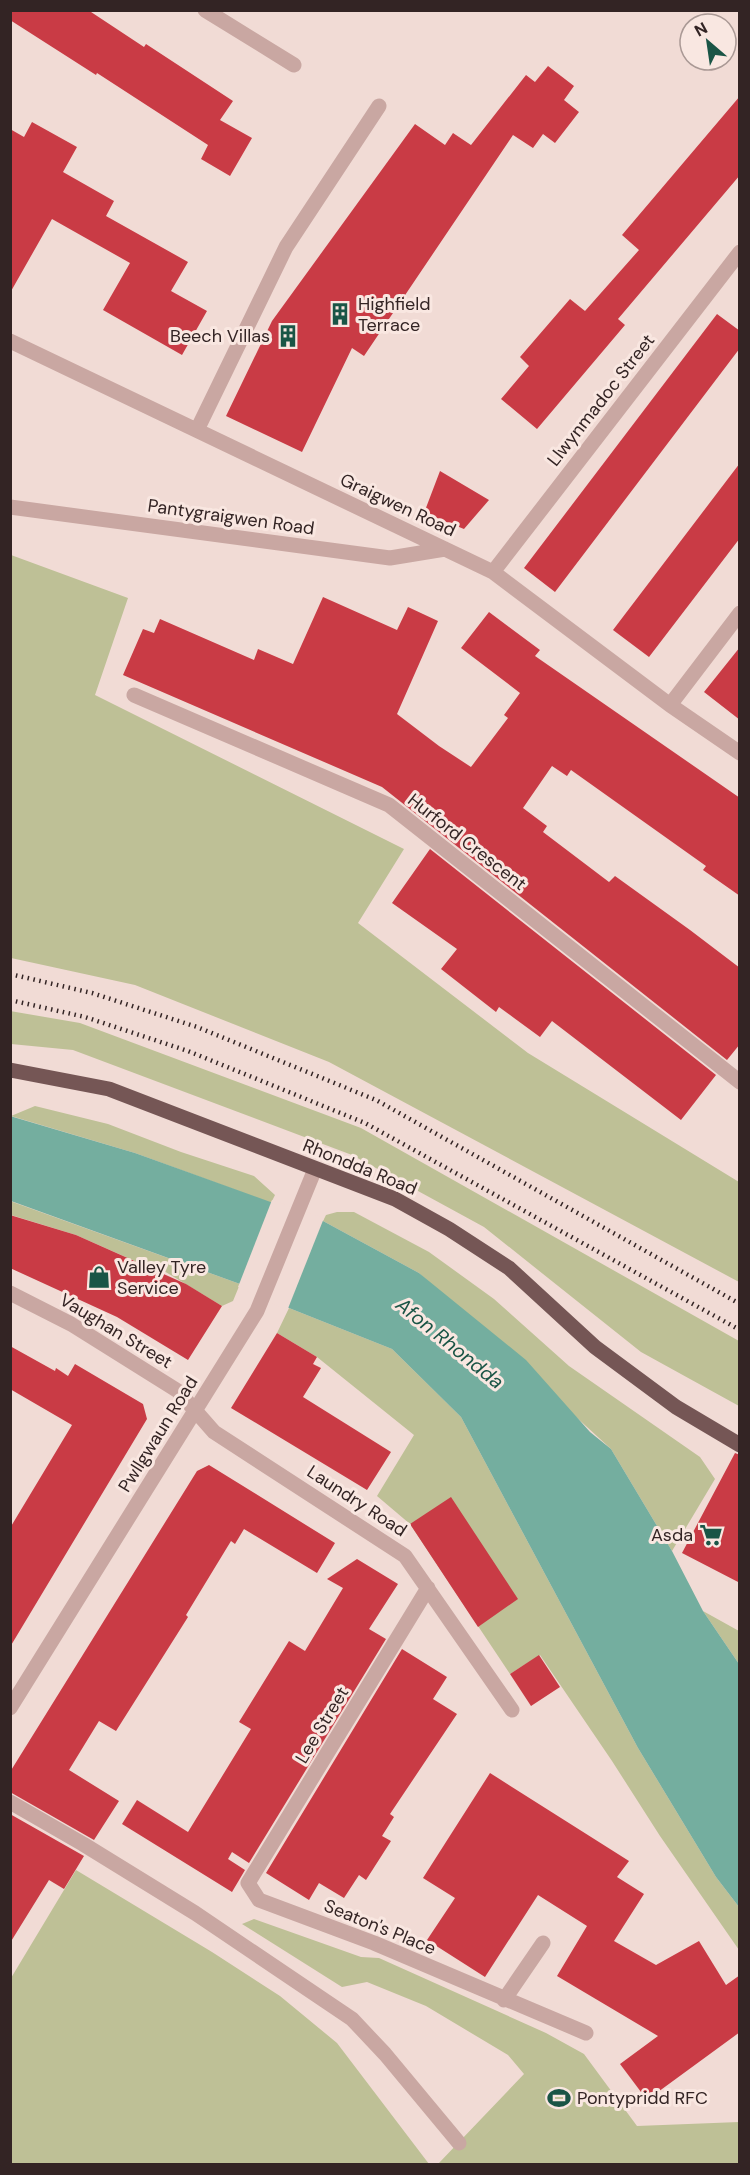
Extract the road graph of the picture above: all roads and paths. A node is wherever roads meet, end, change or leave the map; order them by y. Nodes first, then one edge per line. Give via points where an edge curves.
1 (205, 10) edge
2 (294, 65) dead end
3 (379, 106) dead end
4 (740, 252) edge
5 (10, 340) edge
6 (196, 430) junction
7 (10, 507) edge
8 (445, 549) junction
9 (493, 572) junction
10 (740, 614) edge
11 (134, 695) dead end
12 (670, 705) junction
13 (740, 753) edge
14 (10, 1070) edge
15 (740, 1082) edge
16 (315, 1169) junction
17 (10, 1293) edge
18 (196, 1410) junction
19 (740, 1445) edge
20 (429, 1588) junction
21 (10, 1708) edge
22 (512, 1710) dead end
23 (10, 1802) edge
24 (248, 1883) joint
25 (543, 1943) dead end
26 (504, 2000) junction
27 (586, 2033) dead end
28 (459, 2144) dead end

1 - 2 street
3 - 6 street via 286,247
4 - 9 street, Llwynmadoc Street
5 - 6 street, Graigwen Road
6 - 8 street, Graigwen Road
7 - 8 street, Pantygraigwen Road via 390,558
8 - 9 street, Graigwen Road
9 - 12 street, Graigwen Road
10 - 12 street
11 - 15 street, Hurford Crescent via 389,806
12 - 13 street, Graigwen Road
14 - 16 main road, Rhondda Road via 108,1089
16 - 18 street, Pwllgwaun Road via 257,1311
16 - 19 main road, Rhondda Road via 395,1200 449,1229 509,1268 596,1347 675,1407
17 - 18 street, Vaughan Street via 71,1324 178,1391
18 - 20 street, Laundry Road via 214,1432 405,1556
18 - 21 street, Pwllgwaun Road
20 - 22 street, Laundry Road
20 - 24 street, Lee Street
23 - 28 street via 195,1913 352,2019
24 - 26 street, Seaton's Place via 259,1900 374,1943
25 - 26 street
26 - 27 street, Seaton's Place

